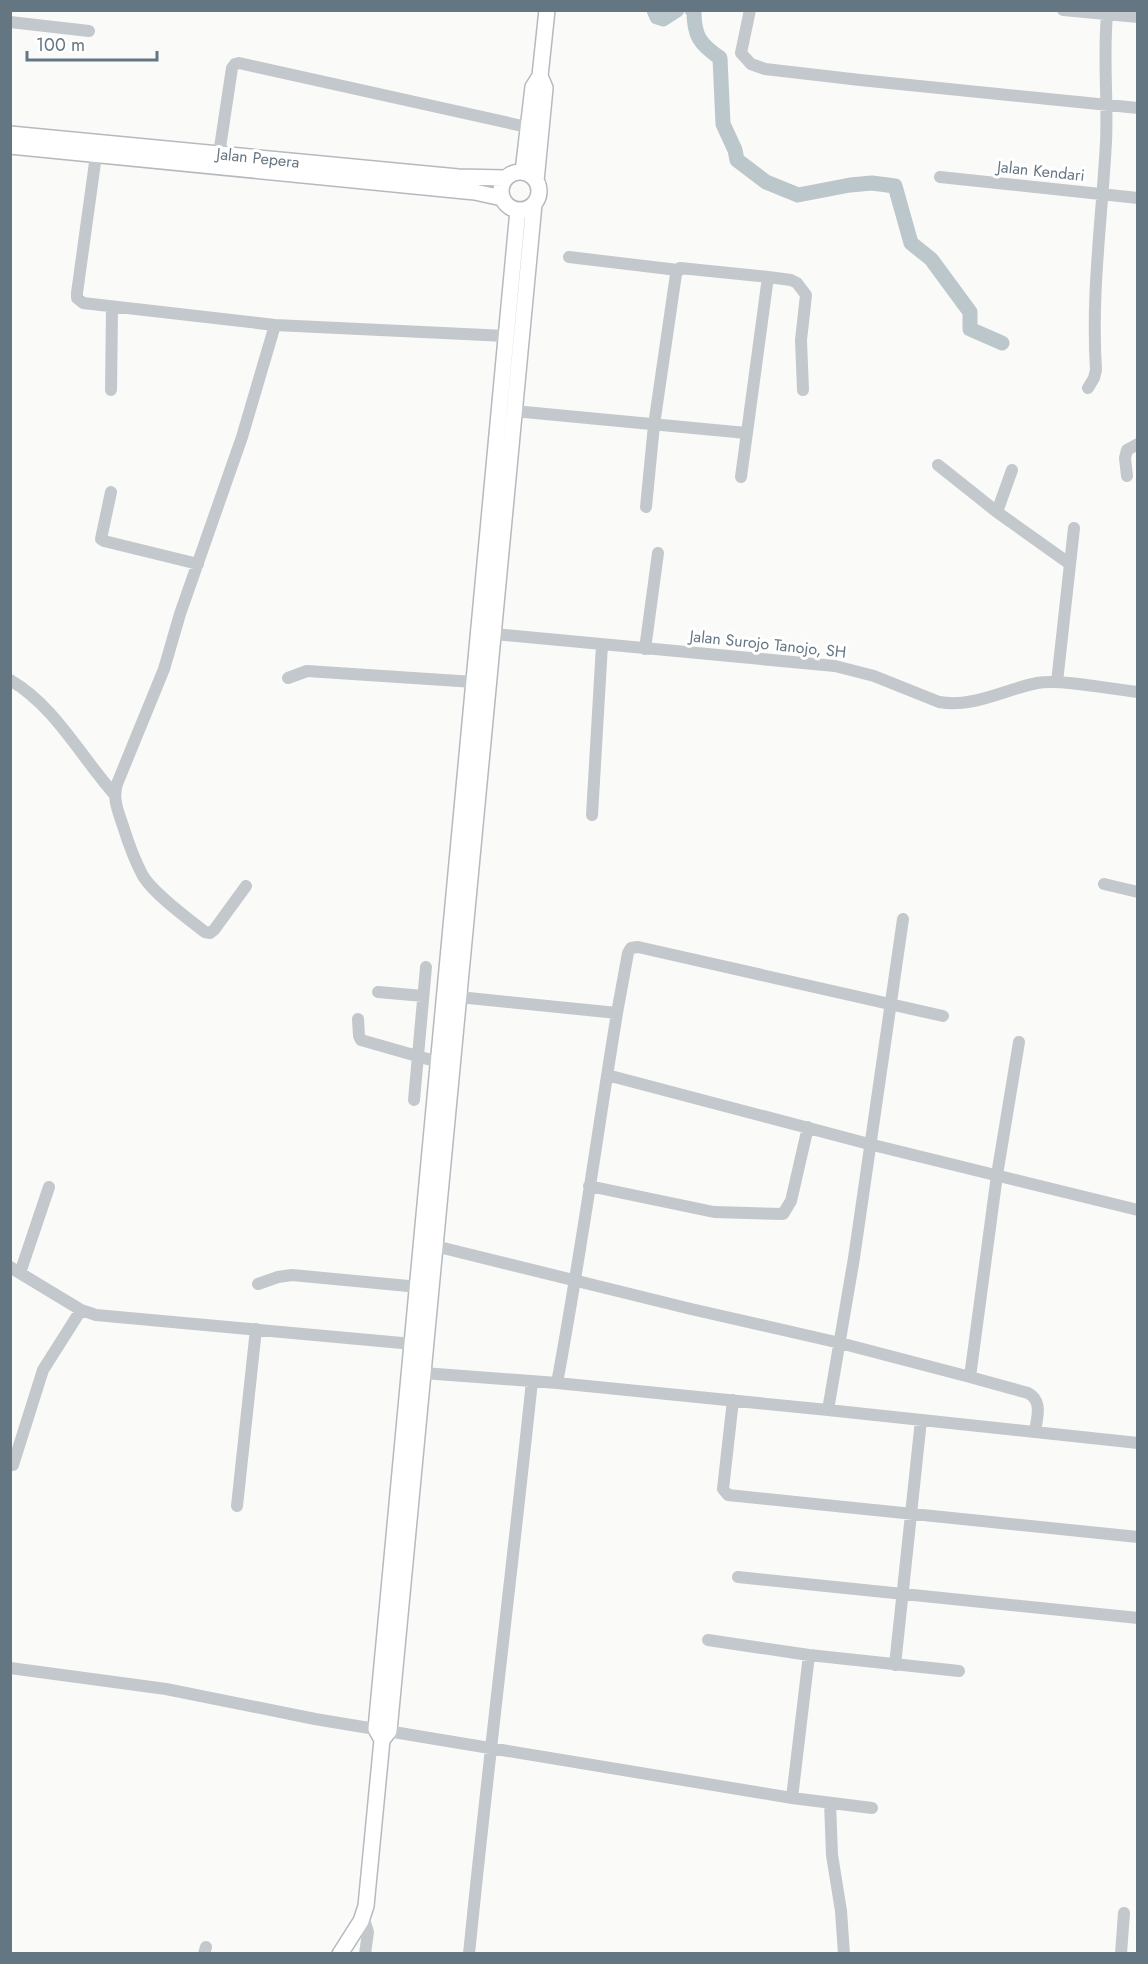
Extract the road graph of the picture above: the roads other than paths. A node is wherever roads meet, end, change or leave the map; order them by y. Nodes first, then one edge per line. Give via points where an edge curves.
1 (750, 10) edge
2 (1063, 10) edge
3 (547, 15) edge
4 (1107, 15) junction
5 (1137, 17) edge
6 (10, 22) edge
7 (89, 31) dead end
8 (540, 76) junction
9 (1107, 105) junction
10 (1137, 108) edge
11 (527, 127) junction
12 (10, 134) edge
13 (10, 146) edge
14 (96, 149) junction
15 (219, 154) junction
16 (301, 168) junction
17 (523, 172) junction
18 (940, 177) dead end
19 (505, 178) junction
20 (536, 181) junction
21 (1103, 194) junction
22 (502, 198) junction
23 (1137, 198) edge
24 (534, 204) junction
25 (518, 210) junction
26 (569, 257) dead end
27 (678, 270) junction
28 (768, 277) junction
29 (112, 307) junction
30 (275, 326) junction
31 (506, 336) junction
32 (1088, 388) dead end
33 (111, 390) dead end
34 (803, 390) dead end
35 (514, 411) junction
36 (654, 425) junction
37 (746, 433) junction
38 (1137, 444) edge
39 (938, 465) dead end
40 (1012, 470) dead end
41 (1127, 476) dead end
42 (741, 477) dead end
43 (500, 488) junction
44 (111, 492) dead end
45 (646, 507) dead end
46 (997, 512) junction
47 (1074, 528) dead end
48 (658, 553) dead end
49 (198, 564) junction
50 (1070, 564) junction
51 (494, 634) junction
52 (602, 645) junction
53 (645, 649) junction
54 (288, 678) dead end
55 (10, 680) edge
56 (474, 682) junction
57 (1057, 682) junction
58 (1137, 692) edge
59 (477, 732) junction
60 (115, 795) junction
61 (592, 814) dead end
62 (1104, 884) dead end
63 (246, 886) dead end
64 (1137, 892) edge
65 (903, 919) dead end
66 (426, 967) dead end
67 (378, 992) dead end
68 (423, 996) junction
69 (459, 998) junction
70 (889, 1004) junction
71 (617, 1012) junction
72 (943, 1016) dead end
73 (358, 1019) dead end
74 (1019, 1042) dead end
75 (417, 1057) junction
76 (446, 1064) junction
77 (607, 1075) junction
78 (414, 1100) dead end
79 (808, 1127) junction
80 (869, 1144) junction
81 (997, 1175) junction
82 (589, 1186) junction
83 (50, 1187) dead end
84 (1137, 1210) edge
85 (435, 1246) junction
86 (15, 1270) edge
87 (576, 1280) junction
88 (258, 1284) dead end
89 (418, 1287) junction
90 (81, 1310) junction
91 (256, 1329) junction
92 (413, 1344) junction
93 (840, 1344) junction
94 (423, 1373) junction
95 (970, 1377) junction
96 (532, 1381) junction
97 (557, 1383) junction
98 (733, 1400) junction
99 (828, 1410) junction
100 (921, 1420) junction
101 (1035, 1432) junction
102 (1137, 1443) edge
103 (13, 1465) dead end
104 (237, 1506) dead end
105 (911, 1515) junction
106 (1137, 1537) edge
107 (738, 1577) dead end
108 (903, 1595) junction
109 (1137, 1618) edge
110 (708, 1640) dead end
111 (809, 1655) junction
112 (896, 1665) junction
113 (10, 1668) edge
114 (959, 1671) dead end
115 (382, 1733) junction
116 (490, 1747) junction
117 (792, 1798) junction
118 (830, 1803) junction
119 (872, 1808) dead end
120 (1124, 1913) dead end
121 (363, 1916) junction
122 (340, 1953) edge
123 (365, 1953) edge
124 (469, 1953) edge
125 (844, 1953) edge
126 (1121, 1953) edge

1 - 9 street via 741,53 751,64 765,69
2 - 4 street
3 - 8 main road
4 - 5 street
4 - 9 street
6 - 7 street
8 - 11 main road via 533,87
8 - 20 main road via 545,88
9 - 10 street
9 - 21 street
11 - 15 street via 239,63 232,68
11 - 17 main road
12 - 14 main road, Jalan Pepera
13 - 14 main road, Jalan Pepera
14 - 15 main road, Jalan Pepera
14 - 16 main road, Jalan Pepera
14 - 29 street via 77,295 83,303
15 - 16 main road, Jalan Pepera
16 - 19 main road, Jalan Pepera
16 - 22 main road, Jalan Pepera
17 - 19 main road
17 - 20 main road
18 - 21 street, Jalan Kendari
19 - 22 main road
20 - 24 main road via 539,192
21 - 23 street, Jalan Kendari
21 - 32 street via 1094,296 1096,370
22 - 25 main road
24 - 25 main road
24 - 35 main road
25 - 31 main road
26 - 27 street
27 - 28 street via 682,267
27 - 36 street
28 - 34 street via 797,283 806,295 801,340
28 - 37 street
29 - 30 street
29 - 33 street
30 - 31 street
30 - 49 street
31 - 43 main road
35 - 36 street
35 - 43 main road
36 - 37 street
36 - 45 street
37 - 42 street
38 - 41 street via 1127,450
39 - 46 street
40 - 46 street
43 - 51 main road
43 - 56 main road
44 - 49 street via 101,539
46 - 50 street
47 - 50 street
48 - 53 street
49 - 60 street via 164,669
50 - 57 street
51 - 52 street, Jalan Surojo Tanojo, SH
51 - 59 main road
52 - 53 street, Jalan Surojo Tanojo, SH
52 - 61 street
53 - 57 street, Jalan Surojo Tanojo, SH via 845,668 951,704
54 - 56 street via 307,671
55 - 60 street via 39,701
56 - 59 main road
57 - 58 street, Jalan Surojo Tanojo, SH
59 - 69 main road
59 - 76 main road
60 - 63 street via 117,810 143,875 205,932 214,930
62 - 64 street
65 - 70 street
66 - 68 street
67 - 68 street
68 - 75 street
69 - 71 street
69 - 76 main road
70 - 71 street via 633,947 628,953
70 - 72 street
70 - 80 street
71 - 77 street
73 - 75 street via 361,1040
74 - 81 street
75 - 76 street
75 - 78 street
76 - 85 main road
76 - 89 main road
77 - 79 street
77 - 82 street
79 - 80 street
79 - 82 street via 791,1201 783,1214 714,1212
80 - 81 street
80 - 93 street
81 - 84 street
81 - 95 street
82 - 87 street
83 - 86 street
85 - 87 street
85 - 94 main road
86 - 90 street
87 - 93 street
87 - 97 street
88 - 89 street via 292,1275
89 - 92 main road
90 - 91 street via 96,1315
90 - 103 street via 43,1370
91 - 92 street
91 - 104 street
92 - 115 main road
93 - 95 street
93 - 99 street
94 - 96 street
94 - 115 main road
95 - 101 street via 1034,1396 1038,1404
96 - 97 street
96 - 116 street
97 - 98 street
98 - 99 street
98 - 105 street via 725,1494
99 - 100 street
100 - 101 street
100 - 105 street
101 - 102 street
105 - 106 street
105 - 108 street
107 - 108 street
108 - 109 street
108 - 112 street
110 - 111 street
111 - 112 street
111 - 117 street
112 - 114 street
113 - 115 street via 166,1689
115 - 116 street
115 - 121 main road
116 - 117 street
116 - 124 street
117 - 118 street
118 - 119 street
118 - 125 street
120 - 126 street
121 - 122 main road
121 - 123 street via 368,1932

